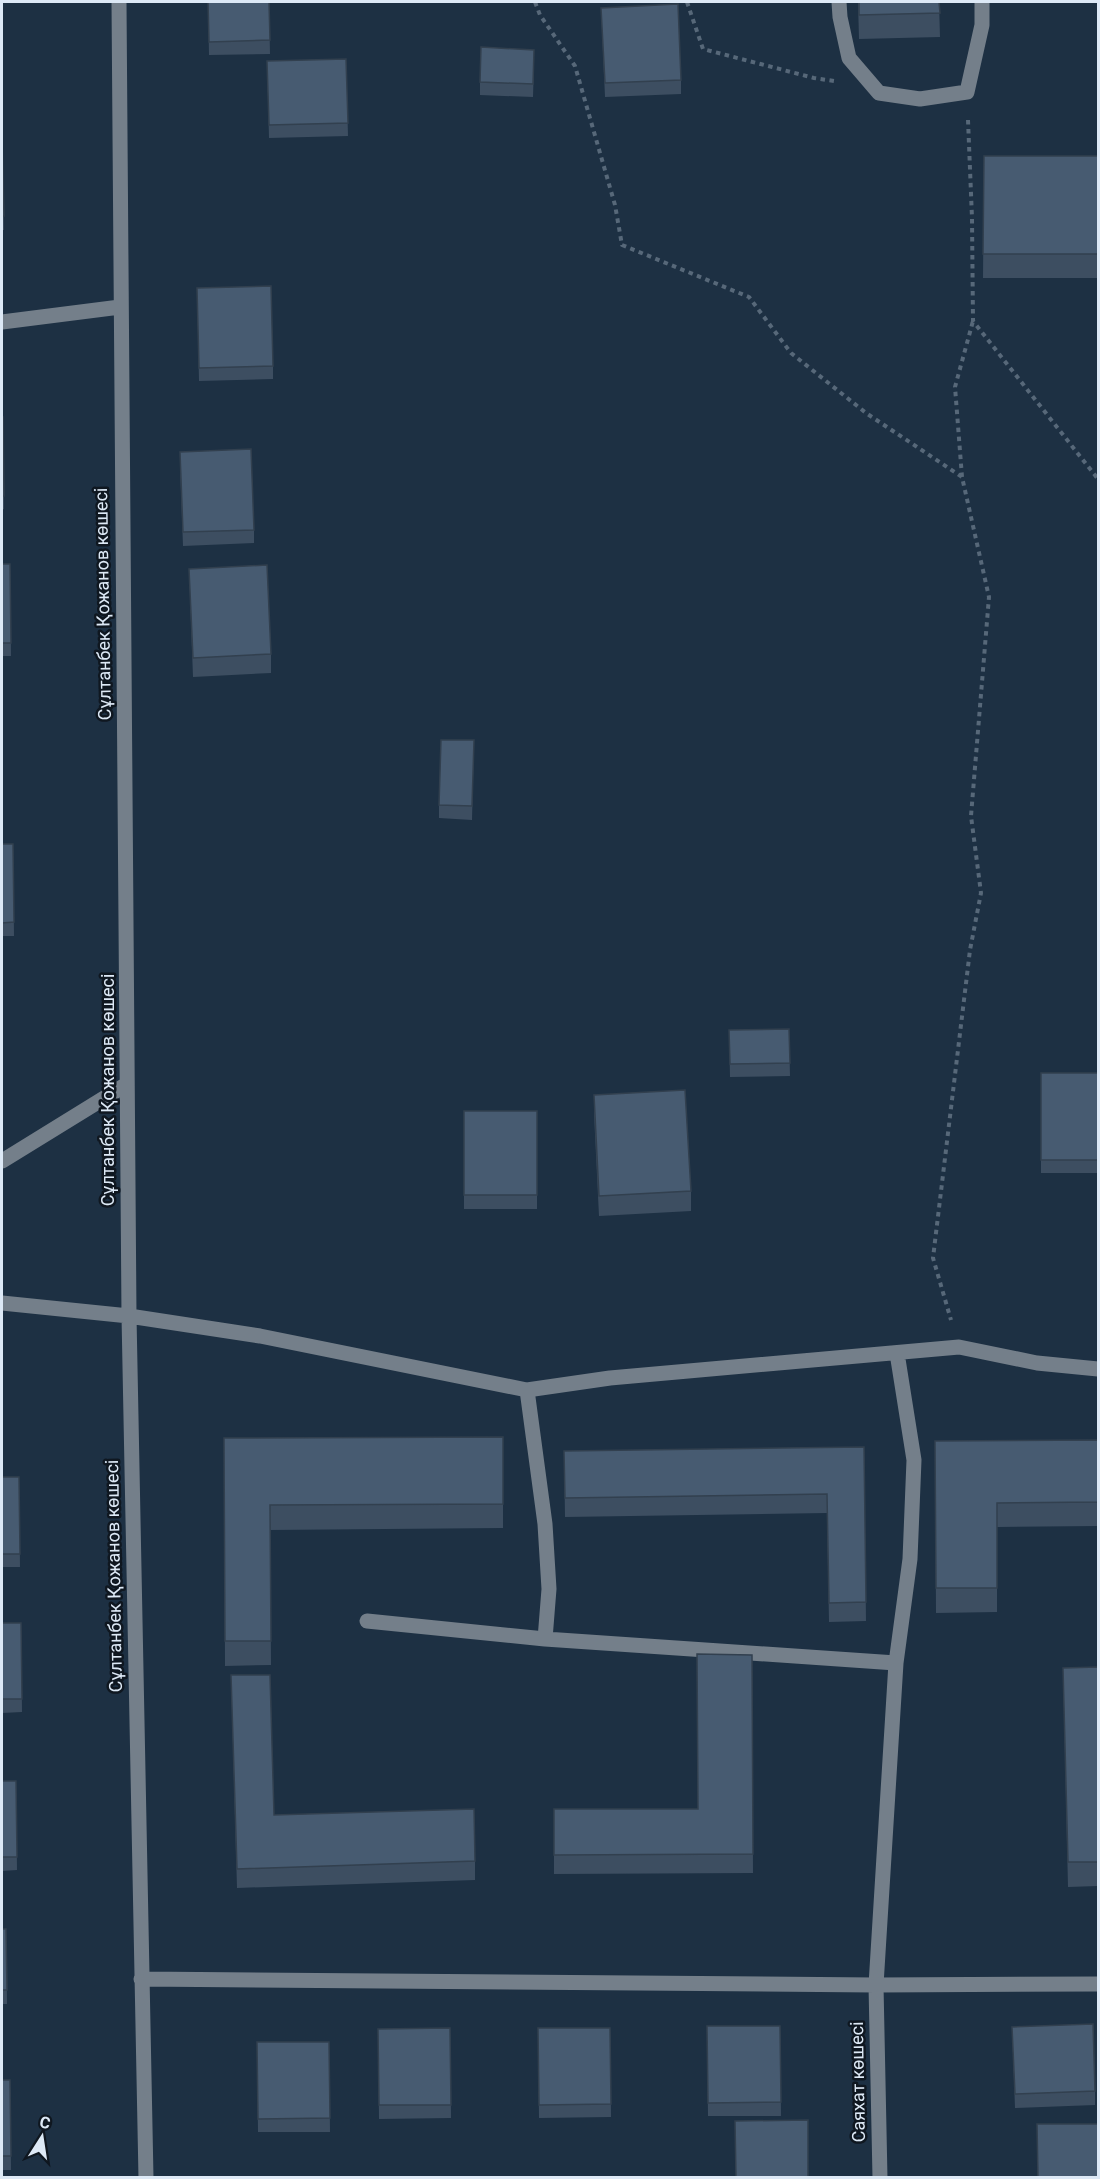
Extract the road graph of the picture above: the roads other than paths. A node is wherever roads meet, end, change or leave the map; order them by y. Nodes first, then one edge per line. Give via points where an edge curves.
1 (119, 2) edge
2 (839, 2) edge
3 (982, 2) edge
4 (120, 307) junction
5 (2, 322) edge
6 (127, 1084) junction
7 (2, 1161) edge
8 (2, 1303) edge
9 (129, 1316) junction
10 (897, 1353) junction
11 (1098, 1369) edge
12 (527, 1390) junction
13 (367, 1621) dead end
14 (546, 1639) junction
15 (896, 1663) junction
16 (141, 1979) junction
17 (1098, 1984) edge
18 (876, 1985) junction
19 (146, 2178) edge
20 (880, 2178) edge

1 - 4 street, Сұлтанбек Қожанов көшесі
2 - 3 street via 849,58 879,93 920,99 966,92 982,25
4 - 5 street
4 - 6 street, Сұлтанбек Қожанов көшесі
6 - 7 street
6 - 9 street, Сұлтанбек Қожанов көшесі
8 - 9 street
9 - 12 street via 260,1336
9 - 16 street, Сұлтанбек Қожанов көшесі
10 - 11 street via 959,1347 1037,1363
10 - 12 street via 610,1378
10 - 15 street, Саяхат көшесі via 914,1460 910,1559
12 - 14 street via 545,1524 549,1589
13 - 14 street
14 - 15 street
15 - 18 street, Саяхат көшесі
16 - 18 street
16 - 19 street, Сұлтанбек Қожанов көшесі
17 - 18 street
18 - 20 street, Саяхат көшесі

